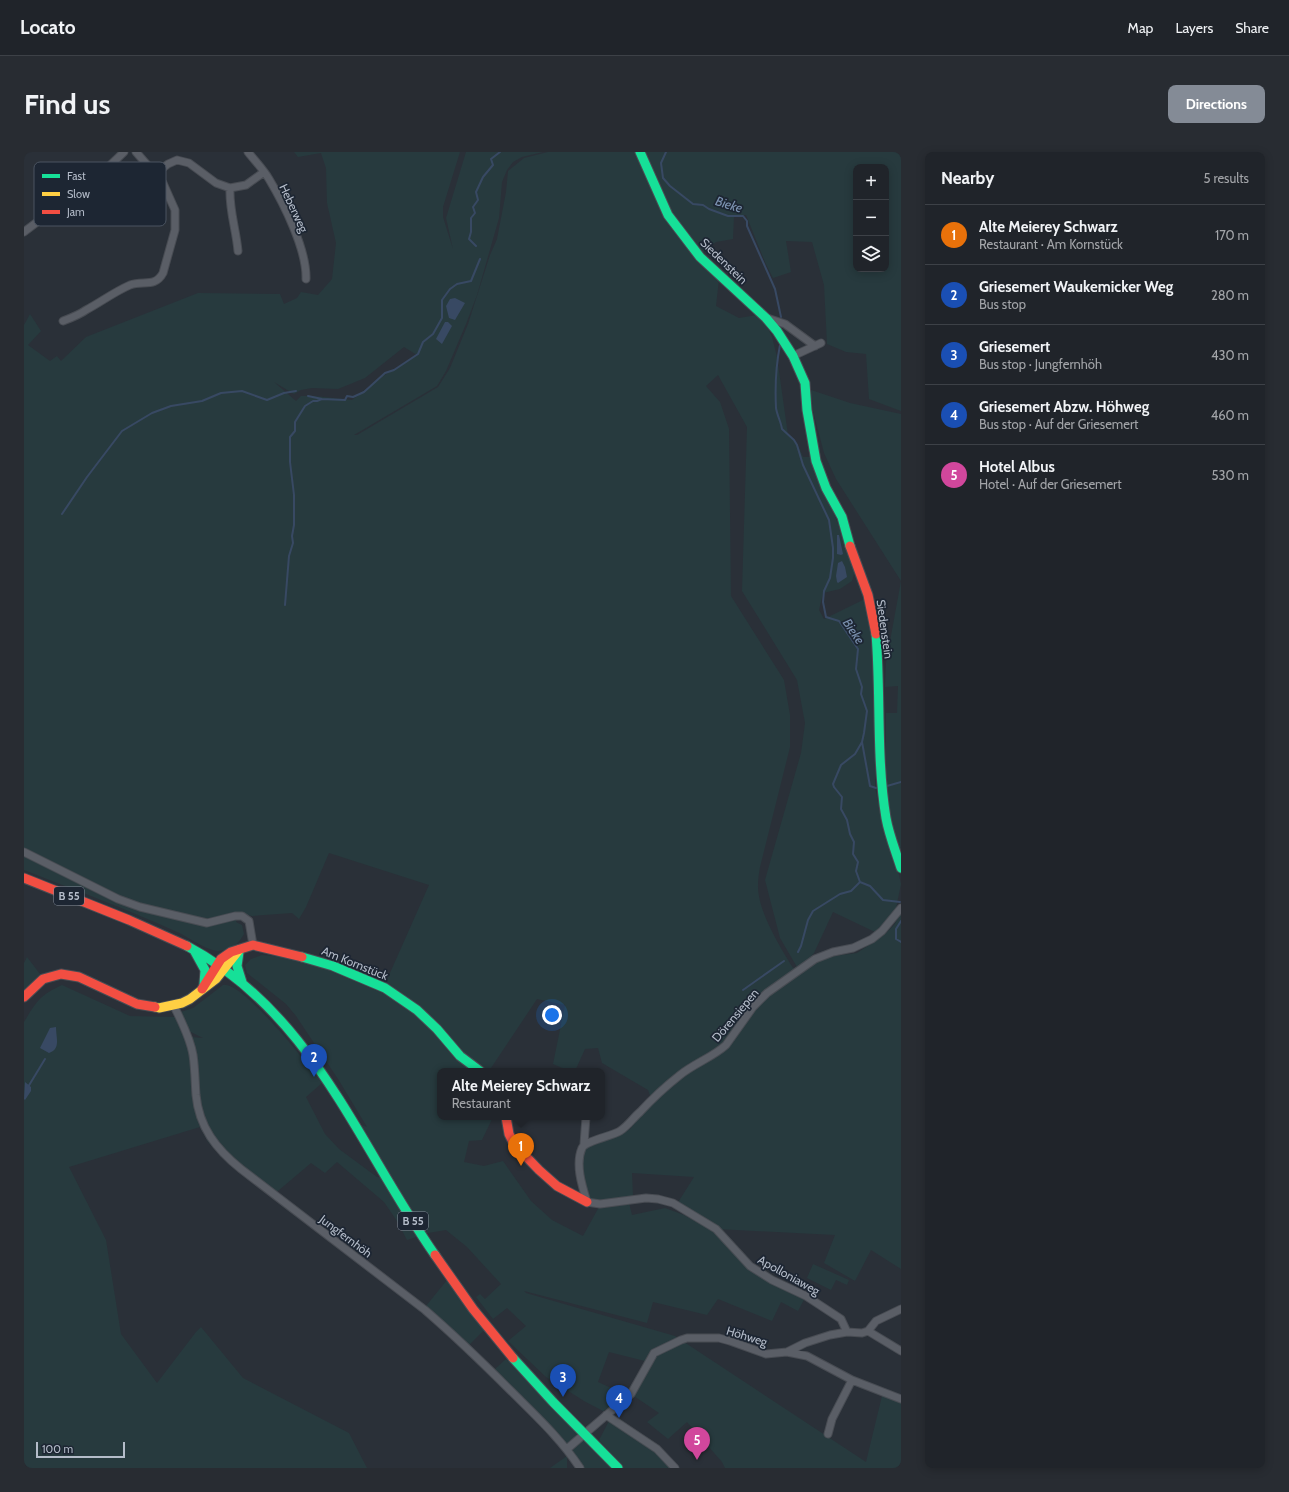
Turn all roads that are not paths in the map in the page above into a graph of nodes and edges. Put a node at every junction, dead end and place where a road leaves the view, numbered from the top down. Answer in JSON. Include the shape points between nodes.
{"nodes":[{"id":1,"x":124,"y":152,"type":"edge"},
{"id":2,"x":136,"y":152,"type":"edge"},
{"id":3,"x":248,"y":152,"type":"edge"},
{"id":4,"x":640,"y":152,"type":"edge"},
{"id":5,"x":114,"y":162,"type":"edge"},
{"id":6,"x":145,"y":162,"type":"edge"},
{"id":7,"x":166,"y":166,"type":"edge"},
{"id":8,"x":264,"y":172,"type":"junction"},
{"id":9,"x":230,"y":188,"type":"junction"},
{"id":10,"x":166,"y":190,"type":"edge"},
{"id":11,"x":34,"y":225,"type":"edge"},
{"id":12,"x":24,"y":232,"type":"edge"},
{"id":13,"x":238,"y":251,"type":"dead end"},
{"id":14,"x":306,"y":279,"type":"dead end"},
{"id":15,"x":766,"y":318,"type":"junction"},
{"id":16,"x":63,"y":321,"type":"dead end"},
{"id":17,"x":793,"y":356,"type":"junction"},
{"id":18,"x":24,"y":852,"type":"edge"},
{"id":19,"x":901,"y":868,"type":"edge"},
{"id":20,"x":24,"y":878,"type":"edge"},
{"id":21,"x":901,"y":908,"type":"edge"},
{"id":22,"x":253,"y":945,"type":"junction"},
{"id":23,"x":194,"y":950,"type":"junction"},
{"id":24,"x":239,"y":950,"type":"junction"},
{"id":25,"x":221,"y":966,"type":"junction"},
{"id":26,"x":242,"y":982,"type":"junction"},
{"id":27,"x":202,"y":989,"type":"junction"},
{"id":28,"x":24,"y":996,"type":"edge"},
{"id":29,"x":174,"y":1006,"type":"junction"},
{"id":30,"x":476,"y":1068,"type":"edge"},
{"id":31,"x":506,"y":1120,"type":"edge"},
{"id":32,"x":586,"y":1120,"type":"edge"},
{"id":33,"x":584,"y":1144,"type":"junction"},
{"id":34,"x":587,"y":1202,"type":"junction"},
{"id":35,"x":901,"y":1309,"type":"edge"},
{"id":36,"x":868,"y":1331,"type":"junction"},
{"id":37,"x":847,"y":1332,"type":"junction"},
{"id":38,"x":901,"y":1351,"type":"edge"},
{"id":39,"x":788,"y":1352,"type":"junction"},
{"id":40,"x":852,"y":1380,"type":"junction"},
{"id":41,"x":901,"y":1399,"type":"edge"},
{"id":42,"x":606,"y":1415,"type":"junction"},
{"id":43,"x":584,"y":1434,"type":"junction"},
{"id":44,"x":828,"y":1434,"type":"dead end"},
{"id":45,"x":567,"y":1449,"type":"junction"},
{"id":46,"x":580,"y":1468,"type":"edge"},
{"id":47,"x":618,"y":1468,"type":"edge"},
{"id":48,"x":675,"y":1468,"type":"edge"}],
"edges":[{"from":1,"to":5,"type":"street"},
{"from":2,"to":6,"type":"street"},
{"from":3,"to":8,"type":"street","name":"Heberweg"},
{"from":4,"to":15,"type":"street","name":"Siedenstein","via":[[668,215],[700,258]]},
{"from":7,"to":9,"type":"street","via":[[177,160],[190,163],[216,183]]},
{"from":8,"to":9,"type":"street","via":[[246,184]]},
{"from":8,"to":14,"type":"street","name":"Heberweg","via":[[290,222],[303,254]]},
{"from":9,"to":13,"type":"street","via":[[231,216]]},
{"from":10,"to":16,"type":"street","via":[[175,210],[175,230],[164,273],[160,279],[132,284]]},
{"from":11,"to":12,"type":"street"},
{"from":15,"to":17,"type":"street","name":"Siedenstein"},
{"from":15,"to":17,"type":"street","via":[[785,324],[818,344]]},
{"from":17,"to":19,"type":"street","name":"Siedenstein","via":[[805,383],[816,461],[826,488],[842,517],[853,557],[870,601],[878,659],[881,781],[886,820]]},
{"from":18,"to":22,"type":"street","via":[[118,899],[140,907],[207,923],[242,916],[249,921]]},
{"from":20,"to":23,"type":"street","number":"B 55","via":[[114,913]]},
{"from":21,"to":33,"type":"street","name":"Dörensiepen","via":[[872,939],[853,948],[822,956],[767,993],[753,1007],[722,1049],[680,1075],[623,1129]]},
{"from":22,"to":24,"type":"street"},
{"from":22,"to":30,"type":"street","name":"Am Kornstück","via":[[333,966],[386,988],[417,1010],[460,1056]]},
{"from":23,"to":25,"type":"street","number":"B 55"},
{"from":23,"to":27,"type":"street","via":[[205,970],[205,983]]},
{"from":24,"to":25,"type":"street","via":[[227,954]]},
{"from":24,"to":26,"type":"street","via":[[237,966]]},
{"from":25,"to":26,"type":"street","number":"B 55"},
{"from":25,"to":27,"type":"street"},
{"from":26,"to":43,"type":"street","number":"B 55","via":[[288,1028],[320,1068],[422,1236],[474,1310],[540,1388]]},
{"from":27,"to":29,"type":"street"},
{"from":28,"to":29,"type":"street","via":[[42,978],[56,973],[68,973],[139,1006]]},
{"from":29,"to":45,"type":"street","name":"Jungfernhöh","via":[[192,1049],[200,1114],[210,1138],[218,1148],[241,1169],[449,1330]]},
{"from":31,"to":34,"type":"street","via":[[508,1134],[514,1144],[539,1170],[557,1186]]},
{"from":32,"to":33,"type":"street"},
{"from":33,"to":34,"type":"street","via":[[581,1149],[580,1170]]},
{"from":34,"to":37,"type":"street","name":"Apolloniaweg","via":[[600,1204],[646,1198],[673,1203],[716,1229],[750,1266],[806,1296],[841,1319]]},
{"from":35,"to":36,"type":"street","via":[[876,1321]]},
{"from":36,"to":37,"type":"street","name":"Höhweg"},
{"from":36,"to":38,"type":"street"},
{"from":37,"to":39,"type":"street","name":"Höhweg","via":[[811,1341]]},
{"from":39,"to":40,"type":"street","via":[[807,1356]]},
{"from":39,"to":42,"type":"street","name":"Höhweg","via":[[766,1354],[719,1338],[681,1340],[654,1353],[631,1394]]},
{"from":40,"to":41,"type":"street"},
{"from":40,"to":44,"type":"street","via":[[832,1419]]},
{"from":42,"to":43,"type":"street","name":"Höhweg"},
{"from":42,"to":48,"type":"street","via":[[657,1449]]},
{"from":43,"to":45,"type":"street","name":"Höhweg"},
{"from":43,"to":47,"type":"street","number":"B 55"},
{"from":45,"to":46,"type":"street","name":"Jungfernhöh"}]}
